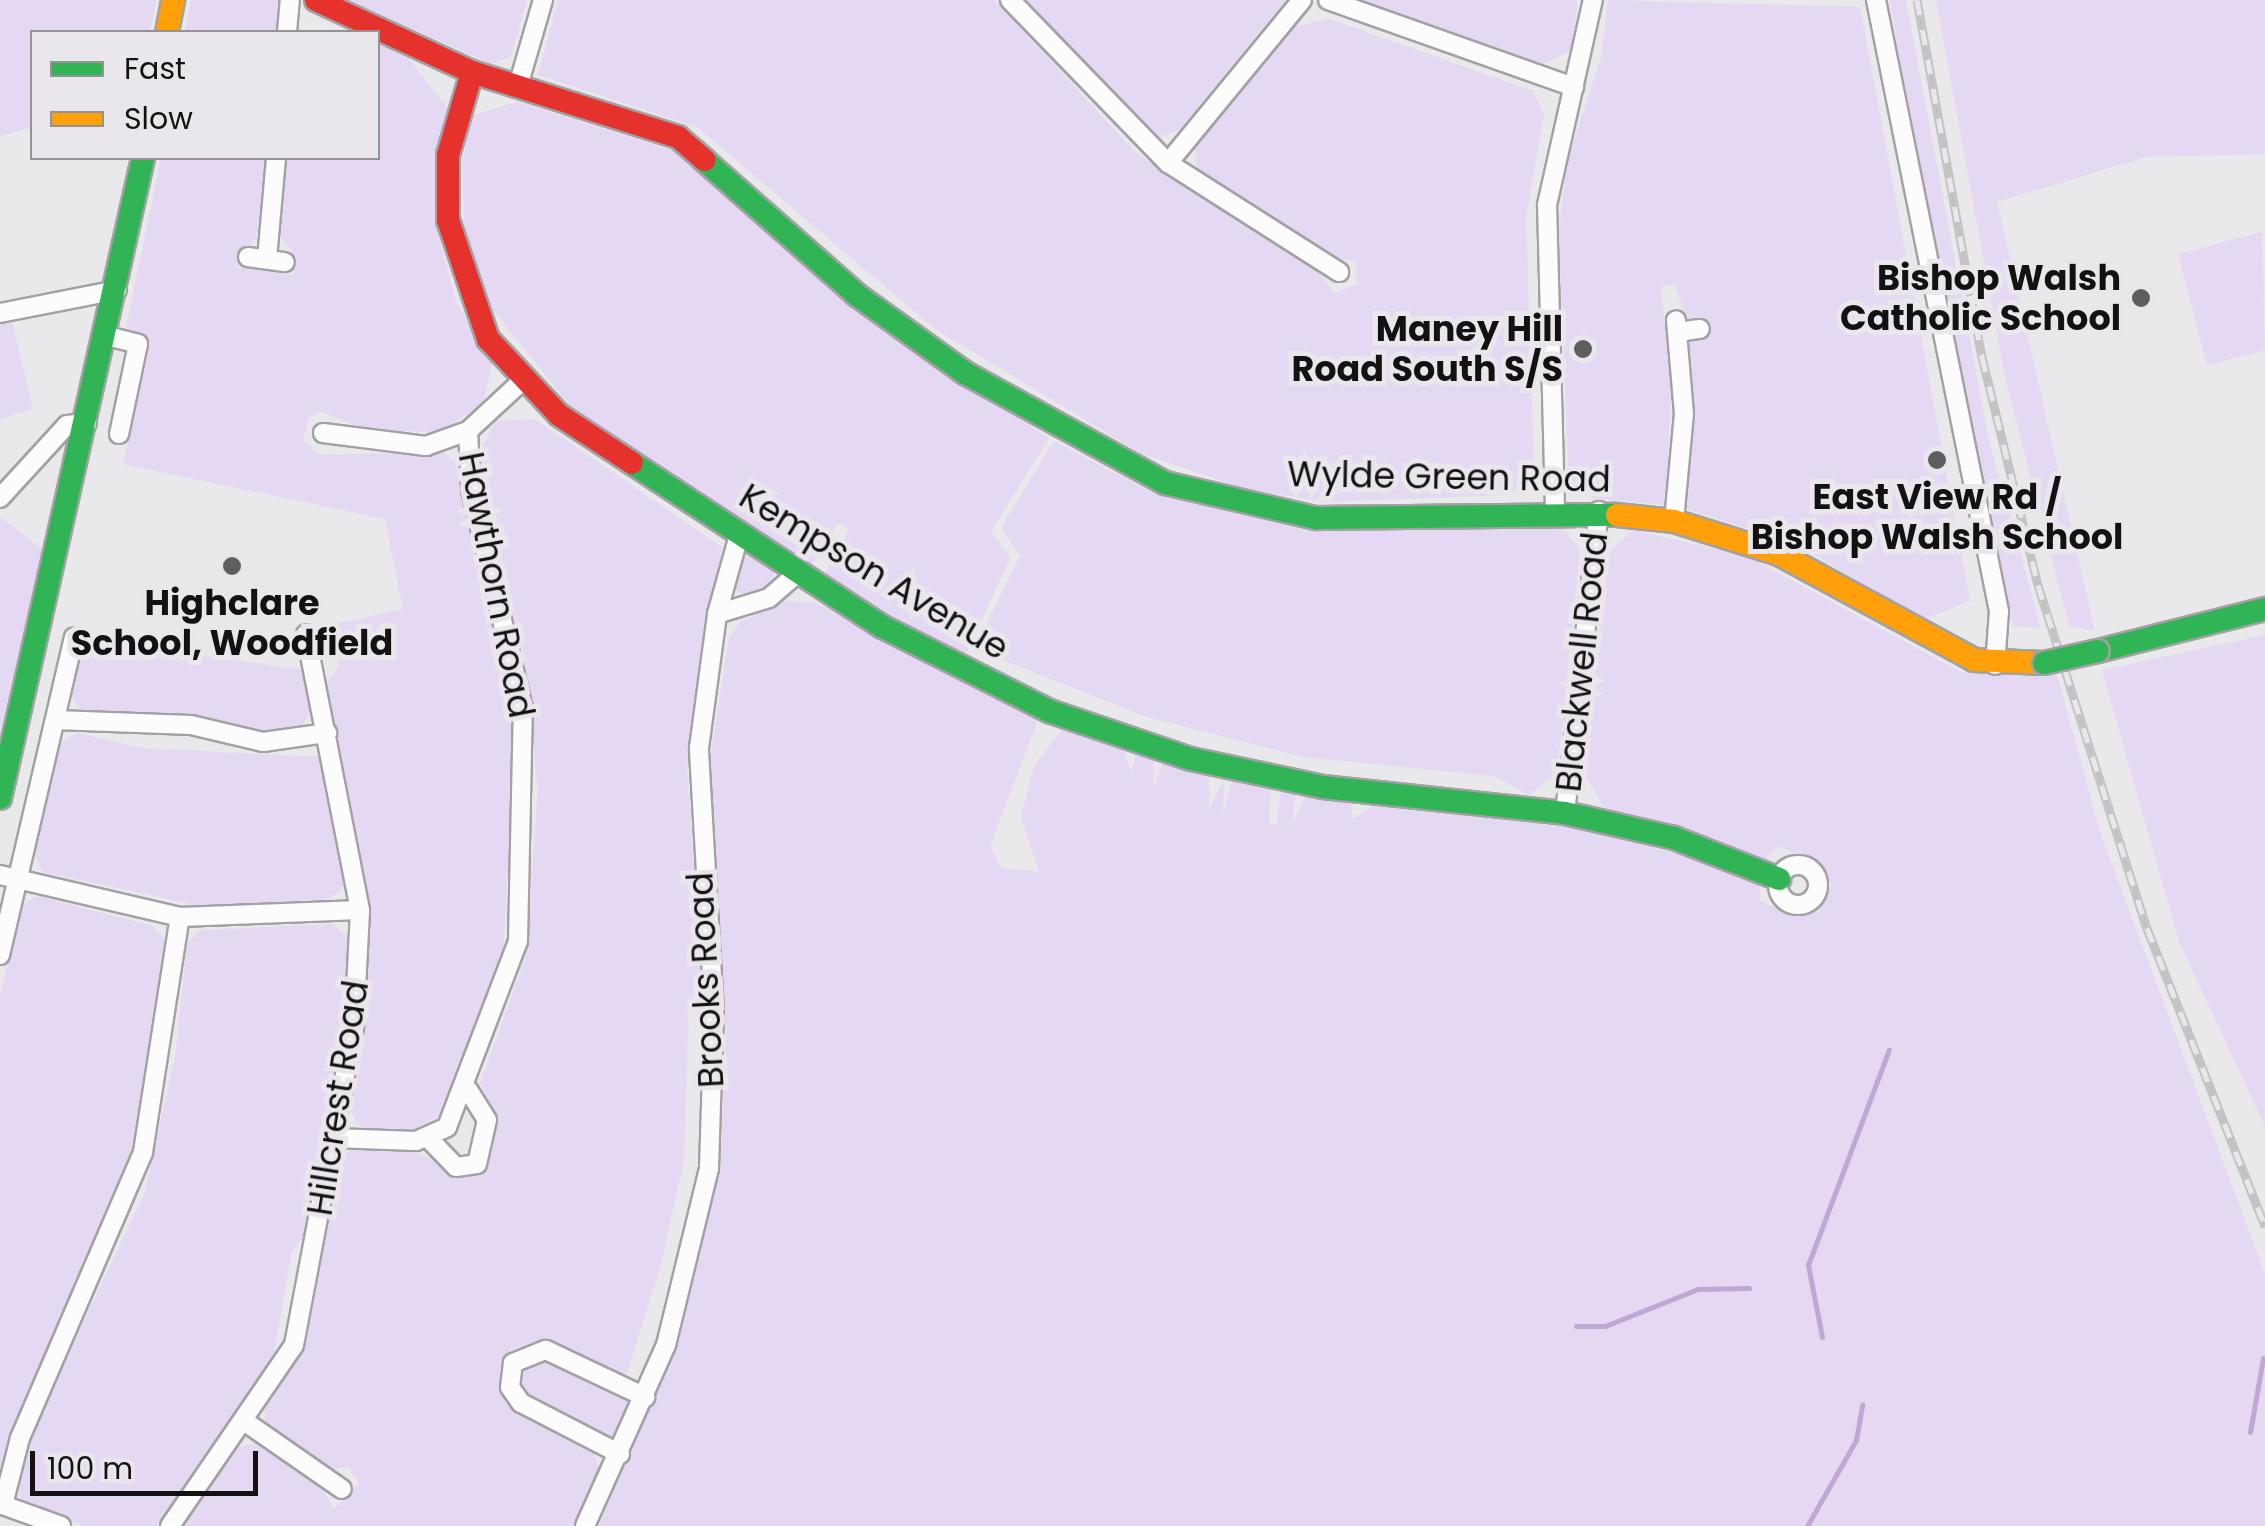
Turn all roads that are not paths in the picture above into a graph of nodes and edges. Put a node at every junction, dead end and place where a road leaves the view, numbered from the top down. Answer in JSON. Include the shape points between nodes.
{"nodes":[{"id":1,"x":173,"y":0,"type":"edge"},
{"id":2,"x":290,"y":0,"type":"edge"},
{"id":3,"x":316,"y":0,"type":"edge"},
{"id":4,"x":542,"y":0,"type":"edge"},
{"id":5,"x":1010,"y":0,"type":"edge"},
{"id":6,"x":1302,"y":0,"type":"edge"},
{"id":7,"x":1328,"y":0,"type":"edge"},
{"id":8,"x":1593,"y":0,"type":"edge"},
{"id":9,"x":1875,"y":0,"type":"edge"},
{"id":10,"x":166,"y":30,"type":"edge"},
{"id":11,"x":287,"y":30,"type":"edge"},
{"id":12,"x":472,"y":72,"type":"junction"},
{"id":13,"x":518,"y":86,"type":"junction"},
{"id":14,"x":1574,"y":88,"type":"junction"},
{"id":15,"x":142,"y":160,"type":"edge"},
{"id":16,"x":276,"y":160,"type":"edge"},
{"id":17,"x":1168,"y":163,"type":"junction"},
{"id":18,"x":266,"y":259,"type":"dead end"},
{"id":19,"x":1340,"y":272,"type":"dead end"},
{"id":20,"x":117,"y":290,"type":"junction"},
{"id":21,"x":0,"y":312,"type":"edge"},
{"id":22,"x":1700,"y":328,"type":"dead end"},
{"id":23,"x":106,"y":336,"type":"junction"},
{"id":24,"x":521,"y":382,"type":"junction"},
{"id":25,"x":87,"y":423,"type":"junction"},
{"id":26,"x":468,"y":431,"type":"junction"},
{"id":27,"x":323,"y":433,"type":"dead end"},
{"id":28,"x":119,"y":434,"type":"dead end"},
{"id":29,"x":0,"y":498,"type":"edge"},
{"id":30,"x":1555,"y":509,"type":"junction"},
{"id":31,"x":1599,"y":511,"type":"junction"},
{"id":32,"x":1674,"y":521,"type":"junction"},
{"id":33,"x":739,"y":535,"type":"junction"},
{"id":34,"x":798,"y":573,"type":"junction"},
{"id":35,"x":2265,"y":609,"type":"edge"},
{"id":36,"x":717,"y":614,"type":"junction"},
{"id":37,"x":306,"y":634,"type":"dead end"},
{"id":38,"x":74,"y":638,"type":"dead end"},
{"id":39,"x":1994,"y":666,"type":"junction"},
{"id":40,"x":56,"y":720,"type":"junction"},
{"id":41,"x":327,"y":732,"type":"junction"},
{"id":42,"x":0,"y":798,"type":"edge"},
{"id":43,"x":1565,"y":812,"type":"junction"},
{"id":44,"x":10,"y":876,"type":"edge"},
{"id":45,"x":1779,"y":878,"type":"dead end"},
{"id":46,"x":360,"y":910,"type":"junction"},
{"id":47,"x":180,"y":918,"type":"junction"},
{"id":48,"x":0,"y":955,"type":"edge"},
{"id":49,"x":468,"y":1090,"type":"junction"},
{"id":50,"x":333,"y":1138,"type":"junction"},
{"id":51,"x":428,"y":1138,"type":"junction"},
{"id":52,"x":644,"y":1398,"type":"junction"},
{"id":53,"x":244,"y":1422,"type":"junction"},
{"id":54,"x":620,"y":1454,"type":"junction"},
{"id":55,"x":342,"y":1489,"type":"dead end"},
{"id":56,"x":2,"y":1504,"type":"edge"},
{"id":57,"x":61,"y":1526,"type":"edge"},
{"id":58,"x":170,"y":1526,"type":"edge"},
{"id":59,"x":585,"y":1526,"type":"edge"}],
"edges":[{"from":1,"to":10,"type":"street"},
{"from":2,"to":11,"type":"street"},
{"from":3,"to":12,"type":"street","name":"Wylde Green Road"},
{"from":4,"to":13,"type":"street"},
{"from":5,"to":17,"type":"street"},
{"from":6,"to":17,"type":"street"},
{"from":7,"to":14,"type":"street"},
{"from":8,"to":14,"type":"street"},
{"from":9,"to":39,"type":"street","via":[[1999,610]]},
{"from":12,"to":13,"type":"street","name":"Wylde Green Road"},
{"from":12,"to":24,"type":"street","name":"Kempson Avenue","via":[[448,155],[448,220],[474,313]]},
{"from":13,"to":30,"type":"street","name":"Wylde Green Road","via":[[678,137],[857,294],[965,373],[1165,483],[1316,518]]},
{"from":14,"to":30,"type":"street","via":[[1546,205]]},
{"from":15,"to":20,"type":"street"},
{"from":16,"to":18,"type":"street"},
{"from":17,"to":19,"type":"street"},
{"from":20,"to":21,"type":"street"},
{"from":20,"to":23,"type":"street"},
{"from":22,"to":32,"type":"street","via":[[1677,326],[1684,414]]},
{"from":23,"to":25,"type":"street"},
{"from":23,"to":28,"type":"street","via":[[138,344]]},
{"from":24,"to":26,"type":"street"},
{"from":24,"to":33,"type":"street","name":"Kempson Avenue"},
{"from":25,"to":29,"type":"street","via":[[67,424]]},
{"from":25,"to":42,"type":"street"},
{"from":26,"to":27,"type":"street","via":[[410,447]]},
{"from":26,"to":49,"type":"street","name":"Hawthorn Road","via":[[470,490],[514,647],[528,767],[518,941]]},
{"from":30,"to":31,"type":"street","name":"Wylde Green Road"},
{"from":31,"to":32,"type":"street","name":"Wylde Green Road"},
{"from":31,"to":43,"type":"street","name":"Blackwell Road"},
{"from":32,"to":39,"type":"street","name":"Wylde Green Road","via":[[1779,554],[1945,648]]},
{"from":33,"to":34,"type":"street","name":"Kempson Avenue"},
{"from":33,"to":36,"type":"street","name":"Brooks Road"},
{"from":34,"to":36,"type":"street","via":[[769,598]]},
{"from":34,"to":43,"type":"street","name":"Kempson Avenue","via":[[960,670],[1126,738],[1323,788]]},
{"from":35,"to":39,"type":"street","name":"Wylde Green Road","bridge":true,"via":[[2044,663]]},
{"from":36,"to":52,"type":"street","name":"Brooks Road","via":[[697,803],[714,1011],[708,1168]]},
{"from":37,"to":41,"type":"street","name":"Hillcrest Road"},
{"from":38,"to":40,"type":"street"},
{"from":40,"to":41,"type":"street","via":[[191,725],[262,742]]},
{"from":40,"to":44,"type":"street"},
{"from":41,"to":46,"type":"street","name":"Hillcrest Road"},
{"from":43,"to":45,"type":"street","name":"Kempson Avenue","via":[[1674,838]]},
{"from":44,"to":47,"type":"street"},
{"from":44,"to":48,"type":"street"},
{"from":46,"to":47,"type":"street"},
{"from":46,"to":50,"type":"street","name":"Hillcrest Road","via":[[354,1026]]},
{"from":47,"to":56,"type":"street","via":[[162,1074],[143,1152],[20,1438]]},
{"from":49,"to":51,"type":"street","name":"Hawthorn Road","via":[[447,1127]]},
{"from":49,"to":51,"type":"street","via":[[487,1120],[477,1164],[456,1167]]},
{"from":50,"to":51,"type":"street"},
{"from":50,"to":53,"type":"street","name":"Hillcrest Road","via":[[301,1323]]},
{"from":52,"to":54,"type":"street","name":"Brooks Road"},
{"from":52,"to":54,"type":"street","via":[[546,1350],[513,1363],[510,1388],[521,1404]]},
{"from":53,"to":55,"type":"street"},
{"from":53,"to":58,"type":"street","name":"Hillcrest Road"},
{"from":54,"to":59,"type":"street","name":"Brooks Road"},
{"from":56,"to":57,"type":"street"}]}
